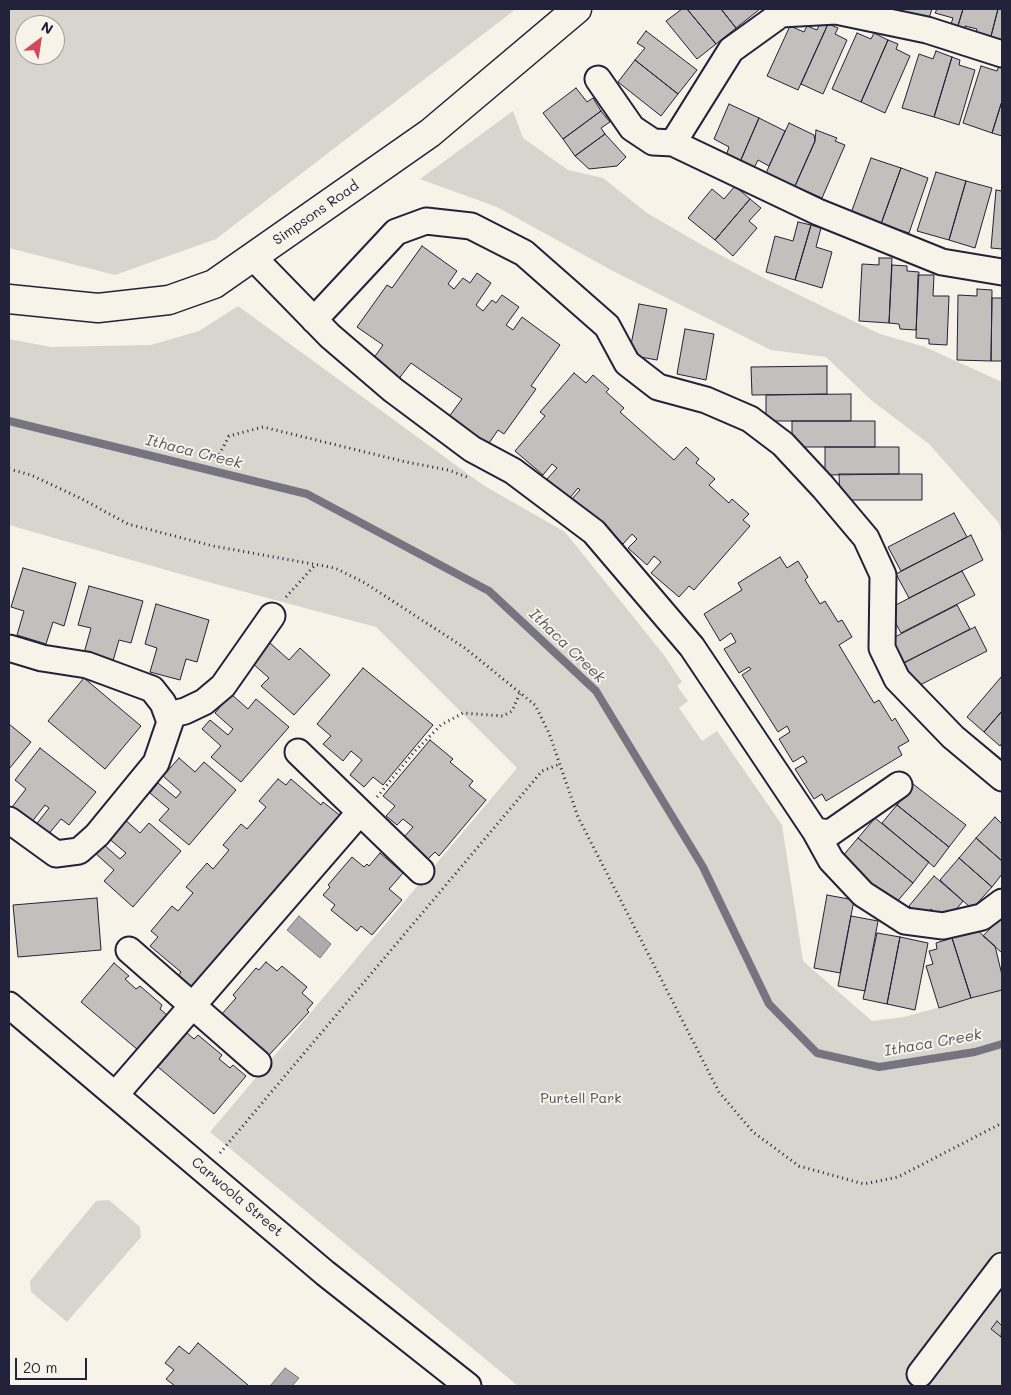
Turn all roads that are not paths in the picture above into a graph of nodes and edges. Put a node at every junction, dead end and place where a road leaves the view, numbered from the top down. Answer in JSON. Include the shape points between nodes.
{"nodes":[{"id":1,"x":577,"y":9,"type":"edge"},
{"id":2,"x":1002,"y":54,"type":"edge"},
{"id":3,"x":598,"y":79,"type":"dead end"},
{"id":4,"x":673,"y":143,"type":"junction"},
{"id":5,"x":253,"y":258,"type":"junction"},
{"id":6,"x":1002,"y":272,"type":"edge"},
{"id":7,"x":9,"y":300,"type":"edge"},
{"id":8,"x":314,"y":320,"type":"junction"},
{"id":9,"x":272,"y":616,"type":"road end"},
{"id":10,"x":9,"y":648,"type":"edge"},
{"id":11,"x":169,"y":715,"type":"junction"},
{"id":12,"x":298,"y":752,"type":"dead end"},
{"id":13,"x":1002,"y":778,"type":"edge"},
{"id":14,"x":899,"y":785,"type":"dead end"},
{"id":15,"x":362,"y":813,"type":"junction"},
{"id":16,"x":9,"y":820,"type":"edge"},
{"id":17,"x":815,"y":831,"type":"junction"},
{"id":18,"x":421,"y":871,"type":"dead end"},
{"id":19,"x":1002,"y":902,"type":"edge"},
{"id":20,"x":129,"y":950,"type":"dead end"},
{"id":21,"x":9,"y":1005,"type":"edge"},
{"id":22,"x":193,"y":1006,"type":"junction"},
{"id":23,"x":258,"y":1062,"type":"dead end"},
{"id":24,"x":116,"y":1094,"type":"junction"},
{"id":25,"x":1002,"y":1266,"type":"edge"},
{"id":26,"x":920,"y":1374,"type":"dead end"},
{"id":27,"x":468,"y":1386,"type":"edge"}],
"edges":[{"from":1,"to":5,"type":"main road","name":"Simpsons Road","via":[[430,133]]},
{"from":2,"to":4,"type":"street","via":[[927,30],[836,10],[782,14],[731,50]]},
{"from":3,"to":4,"type":"street","via":[[632,128],[653,142]]},
{"from":4,"to":6,"type":"street","via":[[818,212],[942,262]]},
{"from":5,"to":7,"type":"main road","name":"Simpsons Road","via":[[214,284],[170,300],[98,308]]},
{"from":5,"to":8,"type":"street"},
{"from":8,"to":13,"type":"street","via":[[396,232],[426,220],[471,226],[524,253],[607,326],[627,363],[658,387],[706,400],[750,419],[783,444],[823,487],[866,538],[883,575],[882,648],[897,679],[953,737]]},
{"from":8,"to":17,"type":"street","via":[[393,390],[472,449],[513,472],[594,532],[692,647]]},
{"from":9,"to":11,"type":"street","via":[[223,686],[204,702]]},
{"from":10,"to":11,"type":"street","via":[[129,679],[152,689]]},
{"from":11,"to":16,"type":"street","via":[[170,722],[156,763],[97,835],[79,851],[56,854]]},
{"from":12,"to":15,"type":"street"},
{"from":14,"to":17,"type":"street","via":[[830,833]]},
{"from":15,"to":18,"type":"street"},
{"from":15,"to":22,"type":"street"},
{"from":17,"to":19,"type":"street","via":[[831,860],[863,894],[905,921],[943,926],[982,917]]},
{"from":20,"to":22,"type":"street"},
{"from":21,"to":24,"type":"street","name":"Carwoola Street"},
{"from":22,"to":23,"type":"street"},
{"from":22,"to":24,"type":"street"},
{"from":24,"to":27,"type":"street","name":"Carwoola Street","via":[[325,1273]]},
{"from":25,"to":26,"type":"street"}]}
